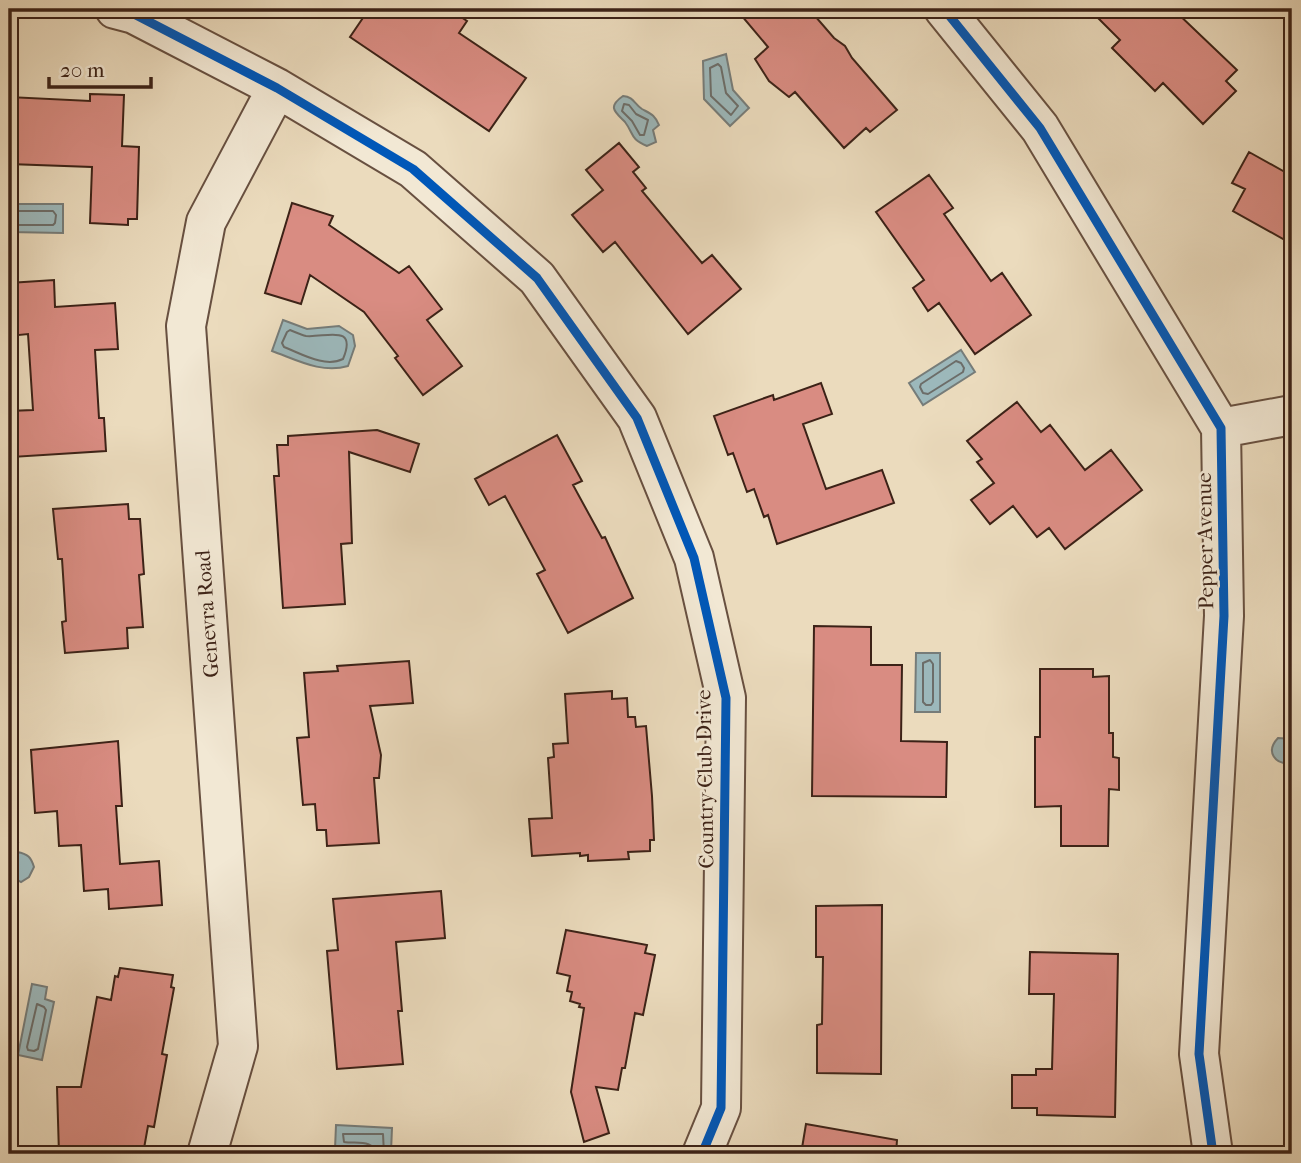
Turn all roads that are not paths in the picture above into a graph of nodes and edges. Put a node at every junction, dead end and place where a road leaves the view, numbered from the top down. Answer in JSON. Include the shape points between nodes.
{"nodes":[{"id":1,"x":116,"y":9,"type":"edge"},
{"id":2,"x":944,"y":9,"type":"edge"},
{"id":3,"x":277,"y":88,"type":"junction"},
{"id":4,"x":1292,"y":415,"type":"edge"},
{"id":5,"x":1221,"y":428,"type":"junction"},
{"id":6,"x":207,"y":1154,"type":"edge"},
{"id":7,"x":702,"y":1154,"type":"edge"},
{"id":8,"x":1213,"y":1154,"type":"edge"}],
"edges":[{"from":1,"to":3,"type":"street","name":"Country Club Drive"},
{"from":2,"to":5,"type":"street","via":[[1040,128]]},
{"from":3,"to":6,"type":"street","name":"Genevra Road","via":[[206,222],[186,326],[239,1046]]},
{"from":3,"to":7,"type":"street","name":"Country Club Drive","via":[[413,169],[537,278],[637,418],[694,558],[726,698],[721,1108]]},
{"from":4,"to":5,"type":"street"},
{"from":5,"to":8,"type":"street","name":"Pepper Avenue","via":[[1224,616],[1199,1054]]}]}
